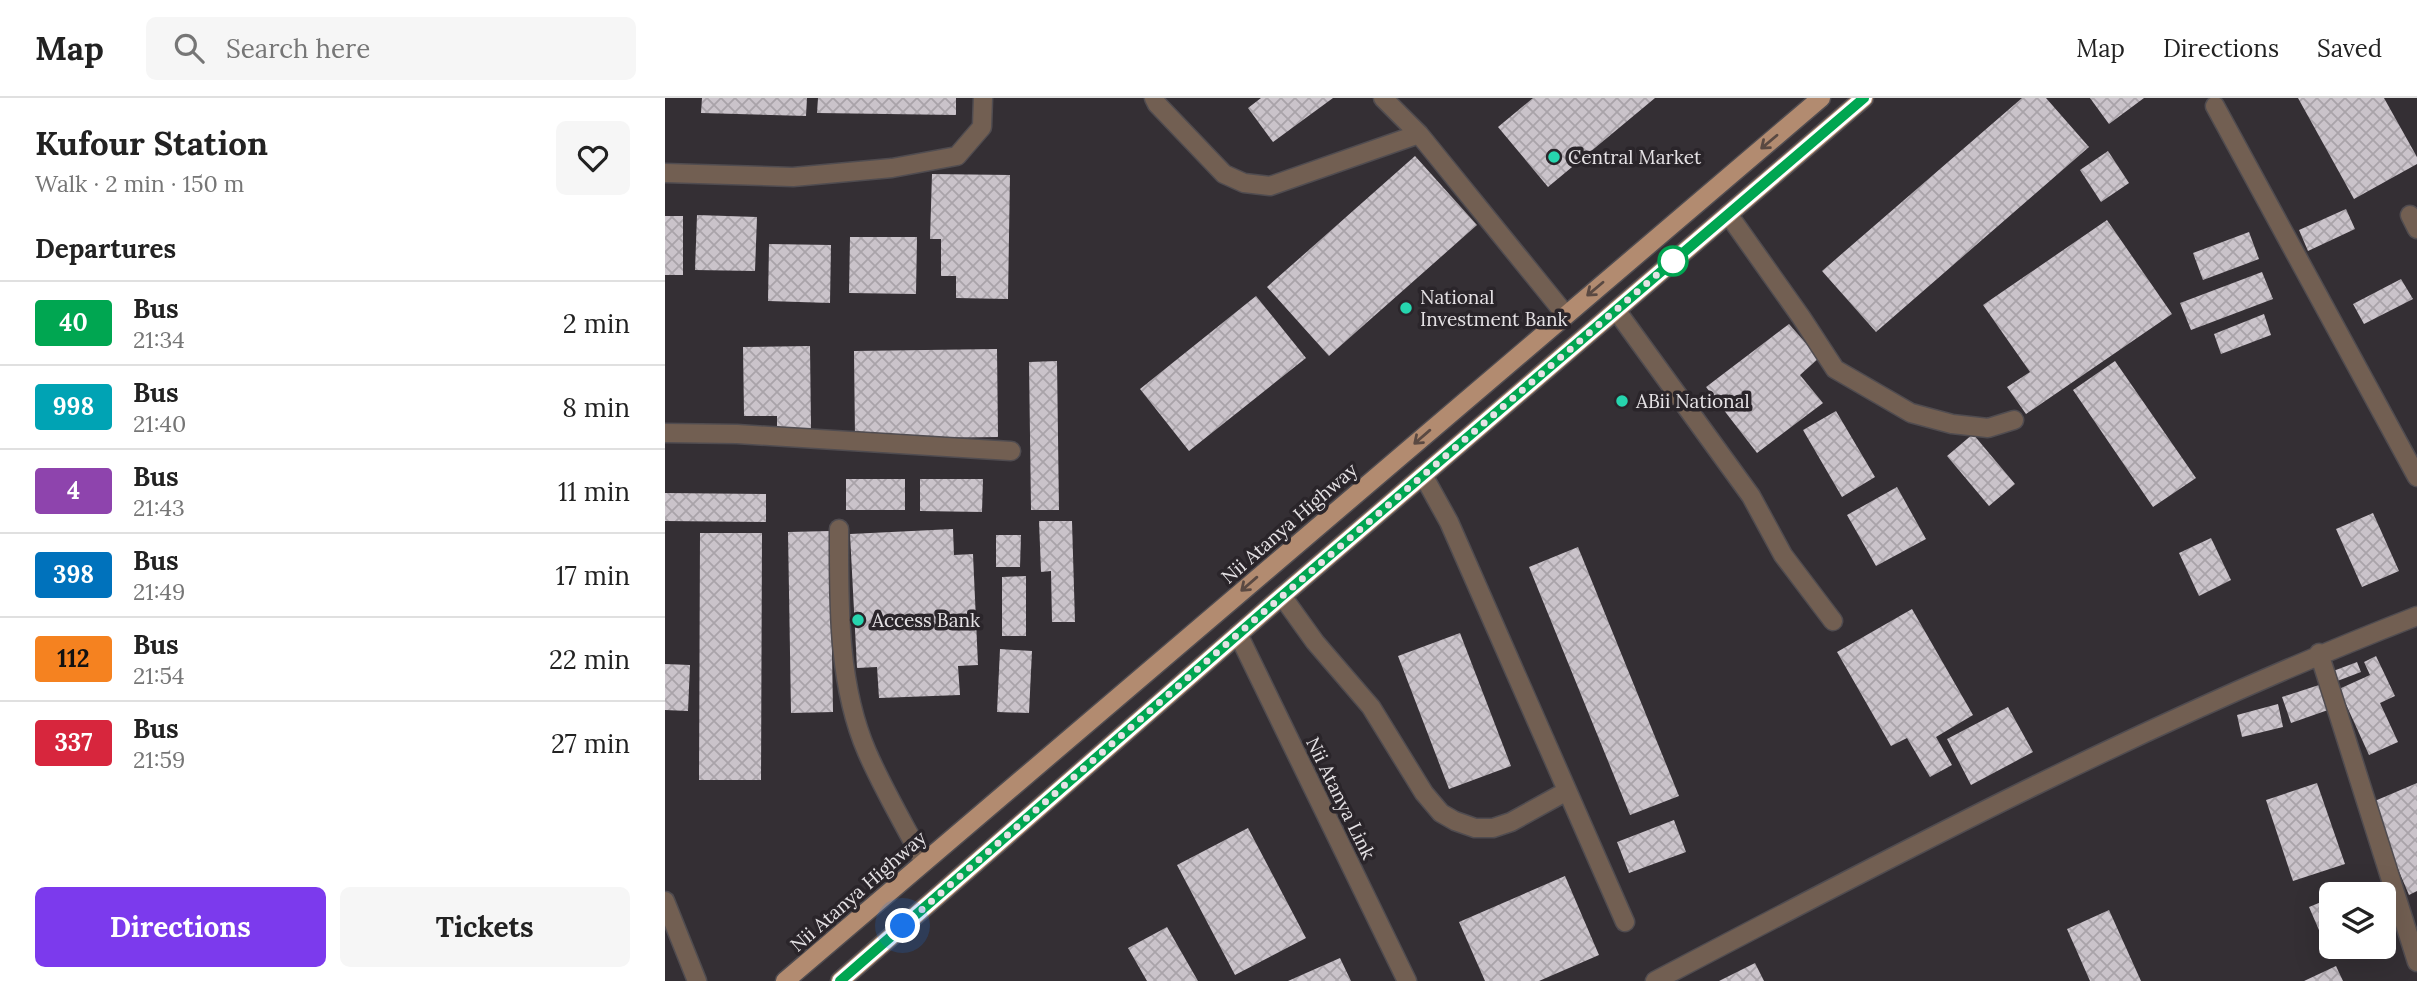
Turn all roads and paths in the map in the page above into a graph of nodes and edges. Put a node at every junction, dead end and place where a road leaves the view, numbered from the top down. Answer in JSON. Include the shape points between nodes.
{"nodes":[{"id":1,"x":983,"y":98,"type":"edge"},
{"id":2,"x":1154,"y":98,"type":"edge"},
{"id":3,"x":1383,"y":98,"type":"edge"},
{"id":4,"x":1821,"y":98,"type":"edge"},
{"id":5,"x":1864,"y":98,"type":"edge"},
{"id":6,"x":2215,"y":106,"type":"dead end"},
{"id":7,"x":1419,"y":134,"type":"junction"},
{"id":8,"x":665,"y":173,"type":"edge"},
{"id":9,"x":1728,"y":214,"type":"junction"},
{"id":10,"x":1616,"y":310,"type":"junction"},
{"id":11,"x":1565,"y":314,"type":"junction"},
{"id":12,"x":2014,"y":420,"type":"dead end"},
{"id":13,"x":665,"y":433,"type":"edge"},
{"id":14,"x":1011,"y":450,"type":"dead end"},
{"id":15,"x":1423,"y":475,"type":"junction"},
{"id":16,"x":2417,"y":477,"type":"edge"},
{"id":17,"x":839,"y":529,"type":"dead end"},
{"id":18,"x":1282,"y":596,"type":"junction"},
{"id":19,"x":2417,"y":616,"type":"edge"},
{"id":20,"x":1833,"y":621,"type":"dead end"},
{"id":21,"x":1238,"y":634,"type":"junction"},
{"id":22,"x":2319,"y":653,"type":"junction"},
{"id":23,"x":1567,"y":791,"type":"junction"},
{"id":24,"x":925,"y":862,"type":"junction"},
{"id":25,"x":665,"y":901,"type":"edge"},
{"id":26,"x":1625,"y":922,"type":"dead end"},
{"id":27,"x":2417,"y":962,"type":"edge"},
{"id":28,"x":697,"y":981,"type":"edge"},
{"id":29,"x":785,"y":981,"type":"edge"},
{"id":30,"x":840,"y":981,"type":"edge"},
{"id":31,"x":1407,"y":981,"type":"edge"},
{"id":32,"x":1654,"y":981,"type":"edge"}],
"edges":[{"from":1,"to":8,"type":"street","via":[[982,127],[957,156],[892,168],[793,177]]},
{"from":2,"to":7,"type":"street","via":[[1224,174],[1244,183],[1271,186]]},
{"from":3,"to":7,"type":"street"},
{"from":4,"to":11,"type":"main road","name":"Nii Atanya Highway","one_way":true},
{"from":5,"to":9,"type":"main road"},
{"from":6,"to":16,"type":"street"},
{"from":7,"to":11,"type":"street"},
{"from":9,"to":10,"type":"main road"},
{"from":9,"to":12,"type":"street","via":[[1835,369],[1911,413],[1988,428]]},
{"from":10,"to":15,"type":"main road"},
{"from":10,"to":20,"type":"street","via":[[1751,496],[1783,555]]},
{"from":11,"to":24,"type":"main road","name":"Nii Atanya Highway","one_way":true},
{"from":13,"to":14,"type":"street","via":[[737,433]]},
{"from":15,"to":18,"type":"main road"},
{"from":15,"to":23,"type":"street","via":[[1449,522]]},
{"from":17,"to":24,"type":"street","via":[[839,610],[846,681],[866,751]]},
{"from":18,"to":21,"type":"main road"},
{"from":18,"to":23,"type":"street","via":[[1371,707],[1441,813],[1475,828],[1493,828]]},
{"from":19,"to":22,"type":"street"},
{"from":21,"to":30,"type":"main road"},
{"from":21,"to":31,"type":"street","name":"Nii Atanya Link"},
{"from":22,"to":27,"type":"street"},
{"from":22,"to":32,"type":"street","via":[[2064,772]]},
{"from":23,"to":26,"type":"street"},
{"from":24,"to":29,"type":"main road","name":"Nii Atanya Highway"},
{"from":25,"to":28,"type":"street"}]}
